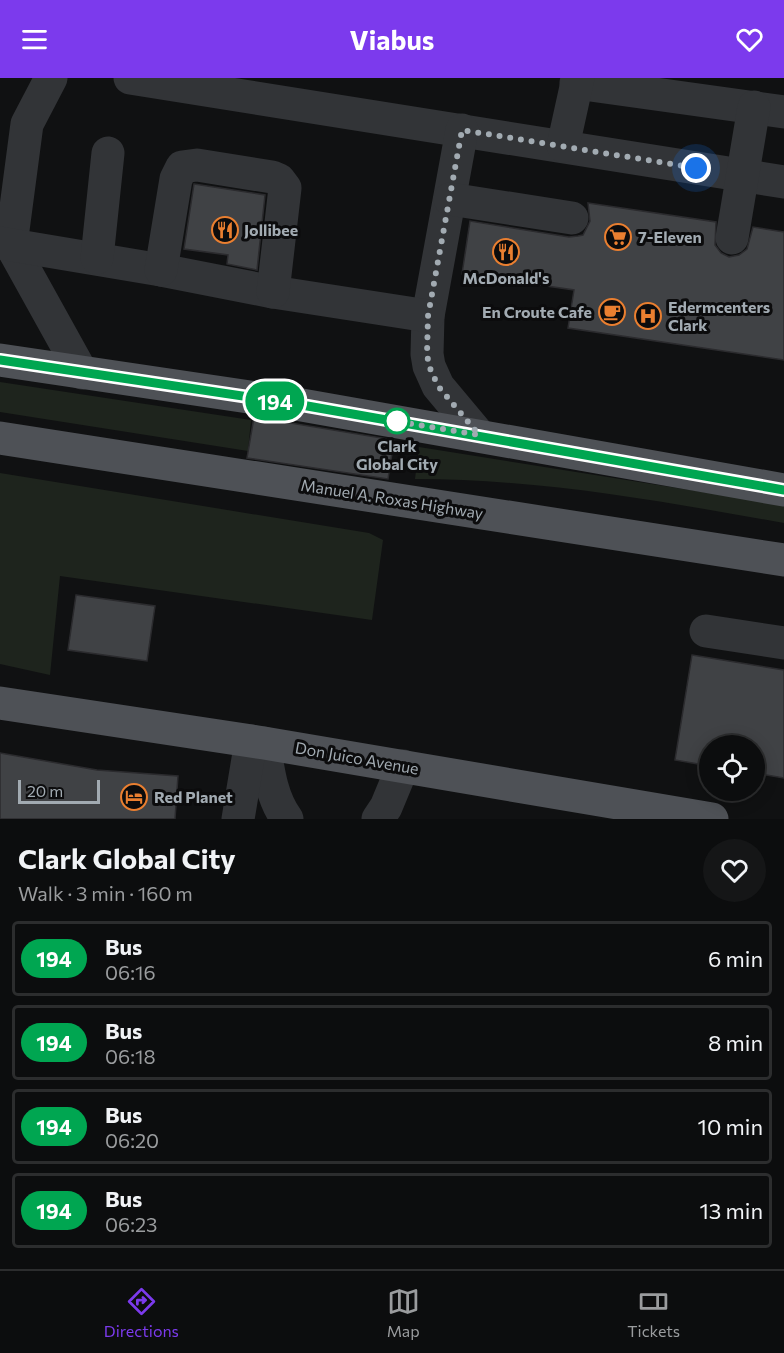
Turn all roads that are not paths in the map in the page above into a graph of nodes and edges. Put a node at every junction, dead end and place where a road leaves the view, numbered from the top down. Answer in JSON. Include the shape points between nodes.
{"nodes":[{"id":1,"x":51,"y":78,"type":"edge"},
{"id":2,"x":129,"y":78,"type":"edge"},
{"id":3,"x":577,"y":80,"type":"edge"},
{"id":4,"x":237,"y":86,"type":"edge"},
{"id":5,"x":769,"y":109,"type":"edge"},
{"id":6,"x":462,"y":130,"type":"junction"},
{"id":7,"x":12,"y":138,"type":"edge"},
{"id":8,"x":563,"y":146,"type":"junction"},
{"id":9,"x":108,"y":153,"type":"dead end"},
{"id":10,"x":742,"y":175,"type":"junction"},
{"id":11,"x":784,"y":182,"type":"edge"},
{"id":12,"x":450,"y":199,"type":"junction"},
{"id":13,"x":572,"y":218,"type":"dead end"},
{"id":14,"x":732,"y":238,"type":"dead end"},
{"id":15,"x":6,"y":244,"type":"edge"},
{"id":16,"x":97,"y":258,"type":"junction"},
{"id":17,"x":161,"y":270,"type":"junction"},
{"id":18,"x":273,"y":292,"type":"junction"},
{"id":19,"x":428,"y":316,"type":"junction"},
{"id":20,"x":0,"y":360,"type":"edge"},
{"id":21,"x":82,"y":373,"type":"junction"},
{"id":22,"x":479,"y":435,"type":"junction"},
{"id":23,"x":0,"y":438,"type":"edge"},
{"id":24,"x":784,"y":490,"type":"edge"},
{"id":25,"x":784,"y":560,"type":"edge"},
{"id":26,"x":706,"y":631,"type":"dead end"},
{"id":27,"x":784,"y":643,"type":"edge"},
{"id":28,"x":0,"y":704,"type":"edge"},
{"id":29,"x":258,"y":742,"type":"junction"},
{"id":30,"x":403,"y":766,"type":"junction"},
{"id":31,"x":238,"y":819,"type":"edge"},
{"id":32,"x":287,"y":819,"type":"edge"},
{"id":33,"x":378,"y":819,"type":"edge"},
{"id":34,"x":712,"y":819,"type":"edge"}],
"edges":[{"from":1,"to":7,"type":"street","via":[[27,124]]},
{"from":2,"to":4,"type":"street"},
{"from":3,"to":5,"type":"street"},
{"from":3,"to":8,"type":"street"},
{"from":4,"to":6,"type":"street"},
{"from":5,"to":10,"type":"street"},
{"from":6,"to":8,"type":"street"},
{"from":6,"to":12,"type":"street"},
{"from":7,"to":15,"type":"street"},
{"from":8,"to":10,"type":"street"},
{"from":9,"to":16,"type":"street"},
{"from":10,"to":11,"type":"street"},
{"from":10,"to":14,"type":"street"},
{"from":12,"to":13,"type":"street"},
{"from":12,"to":19,"type":"street"},
{"from":15,"to":16,"type":"street"},
{"from":15,"to":21,"type":"street"},
{"from":16,"to":17,"type":"street"},
{"from":17,"to":18,"type":"street"},
{"from":17,"to":18,"type":"street","via":[[176,179],[182,167],[197,165],[272,177],[285,188]]},
{"from":18,"to":19,"type":"street"},
{"from":19,"to":22,"type":"street","via":[[427,354],[432,375]]},
{"from":20,"to":21,"type":"main road"},
{"from":21,"to":22,"type":"main road"},
{"from":22,"to":24,"type":"main road"},
{"from":23,"to":25,"type":"main road","name":"Manuel A. Roxas Highway"},
{"from":26,"to":27,"type":"street"},
{"from":28,"to":29,"type":"main road","name":"Don Juico Avenue"},
{"from":29,"to":30,"type":"main road","name":"Don Juico Avenue"},
{"from":29,"to":31,"type":"street"},
{"from":29,"to":32,"type":"street","via":[[279,807]]},
{"from":30,"to":33,"type":"street"},
{"from":30,"to":34,"type":"main road","name":"Don Juico Avenue"}]}
